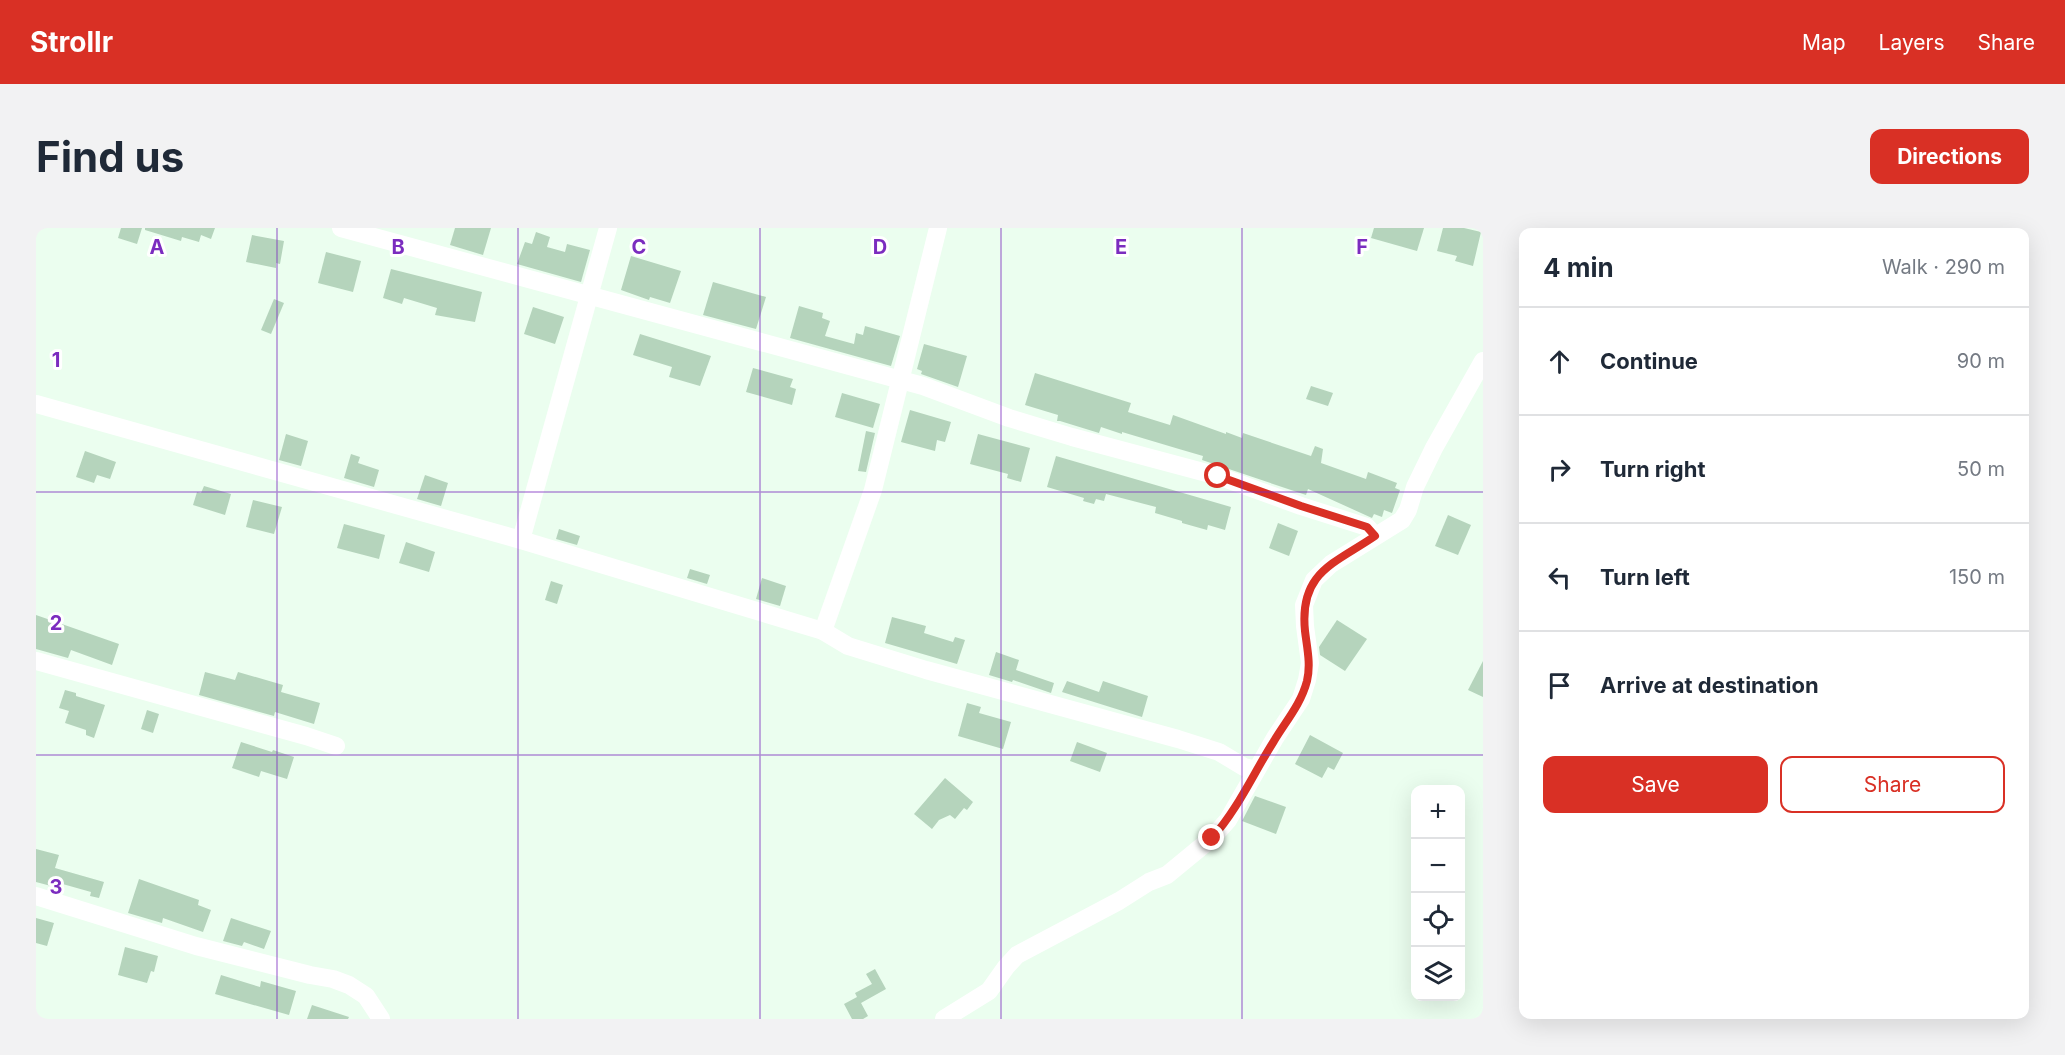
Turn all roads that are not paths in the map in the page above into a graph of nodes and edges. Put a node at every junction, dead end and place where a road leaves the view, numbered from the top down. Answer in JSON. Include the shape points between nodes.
{"nodes":[{"id":1,"x":341,"y":228,"type":"edge"},
{"id":2,"x":608,"y":228,"type":"edge"},
{"id":3,"x":938,"y":228,"type":"edge"},
{"id":4,"x":589,"y":295,"type":"junction"},
{"id":5,"x":1483,"y":361,"type":"edge"},
{"id":6,"x":900,"y":381,"type":"junction"},
{"id":7,"x":36,"y":404,"type":"edge"},
{"id":8,"x":1372,"y":532,"type":"junction"},
{"id":9,"x":521,"y":540,"type":"junction"},
{"id":10,"x":823,"y":630,"type":"junction"},
{"id":11,"x":36,"y":661,"type":"edge"},
{"id":12,"x":336,"y":746,"type":"dead end"},
{"id":13,"x":1256,"y":770,"type":"junction"},
{"id":14,"x":36,"y":896,"type":"edge"},
{"id":15,"x":381,"y":1019,"type":"edge"},
{"id":16,"x":944,"y":1019,"type":"edge"}],
"edges":[{"from":1,"to":4,"type":"street"},
{"from":2,"to":4,"type":"street"},
{"from":3,"to":6,"type":"street"},
{"from":4,"to":6,"type":"street"},
{"from":4,"to":9,"type":"street"},
{"from":5,"to":8,"type":"street","via":[[1422,473],[1402,520]]},
{"from":6,"to":8,"type":"street","via":[[1061,434],[1218,476]]},
{"from":6,"to":10,"type":"street","via":[[873,490]]},
{"from":7,"to":9,"type":"street"},
{"from":8,"to":13,"type":"street","via":[[1322,571],[1309,588],[1304,605],[1310,663],[1307,680],[1301,699]]},
{"from":9,"to":10,"type":"street"},
{"from":10,"to":13,"type":"street","via":[[848,646],[1188,742]]},
{"from":11,"to":12,"type":"street"},
{"from":13,"to":16,"type":"street","via":[[1228,820],[1167,875],[1017,955],[989,991]]},
{"from":14,"to":15,"type":"street","via":[[195,946],[333,979],[366,996]]}]}
